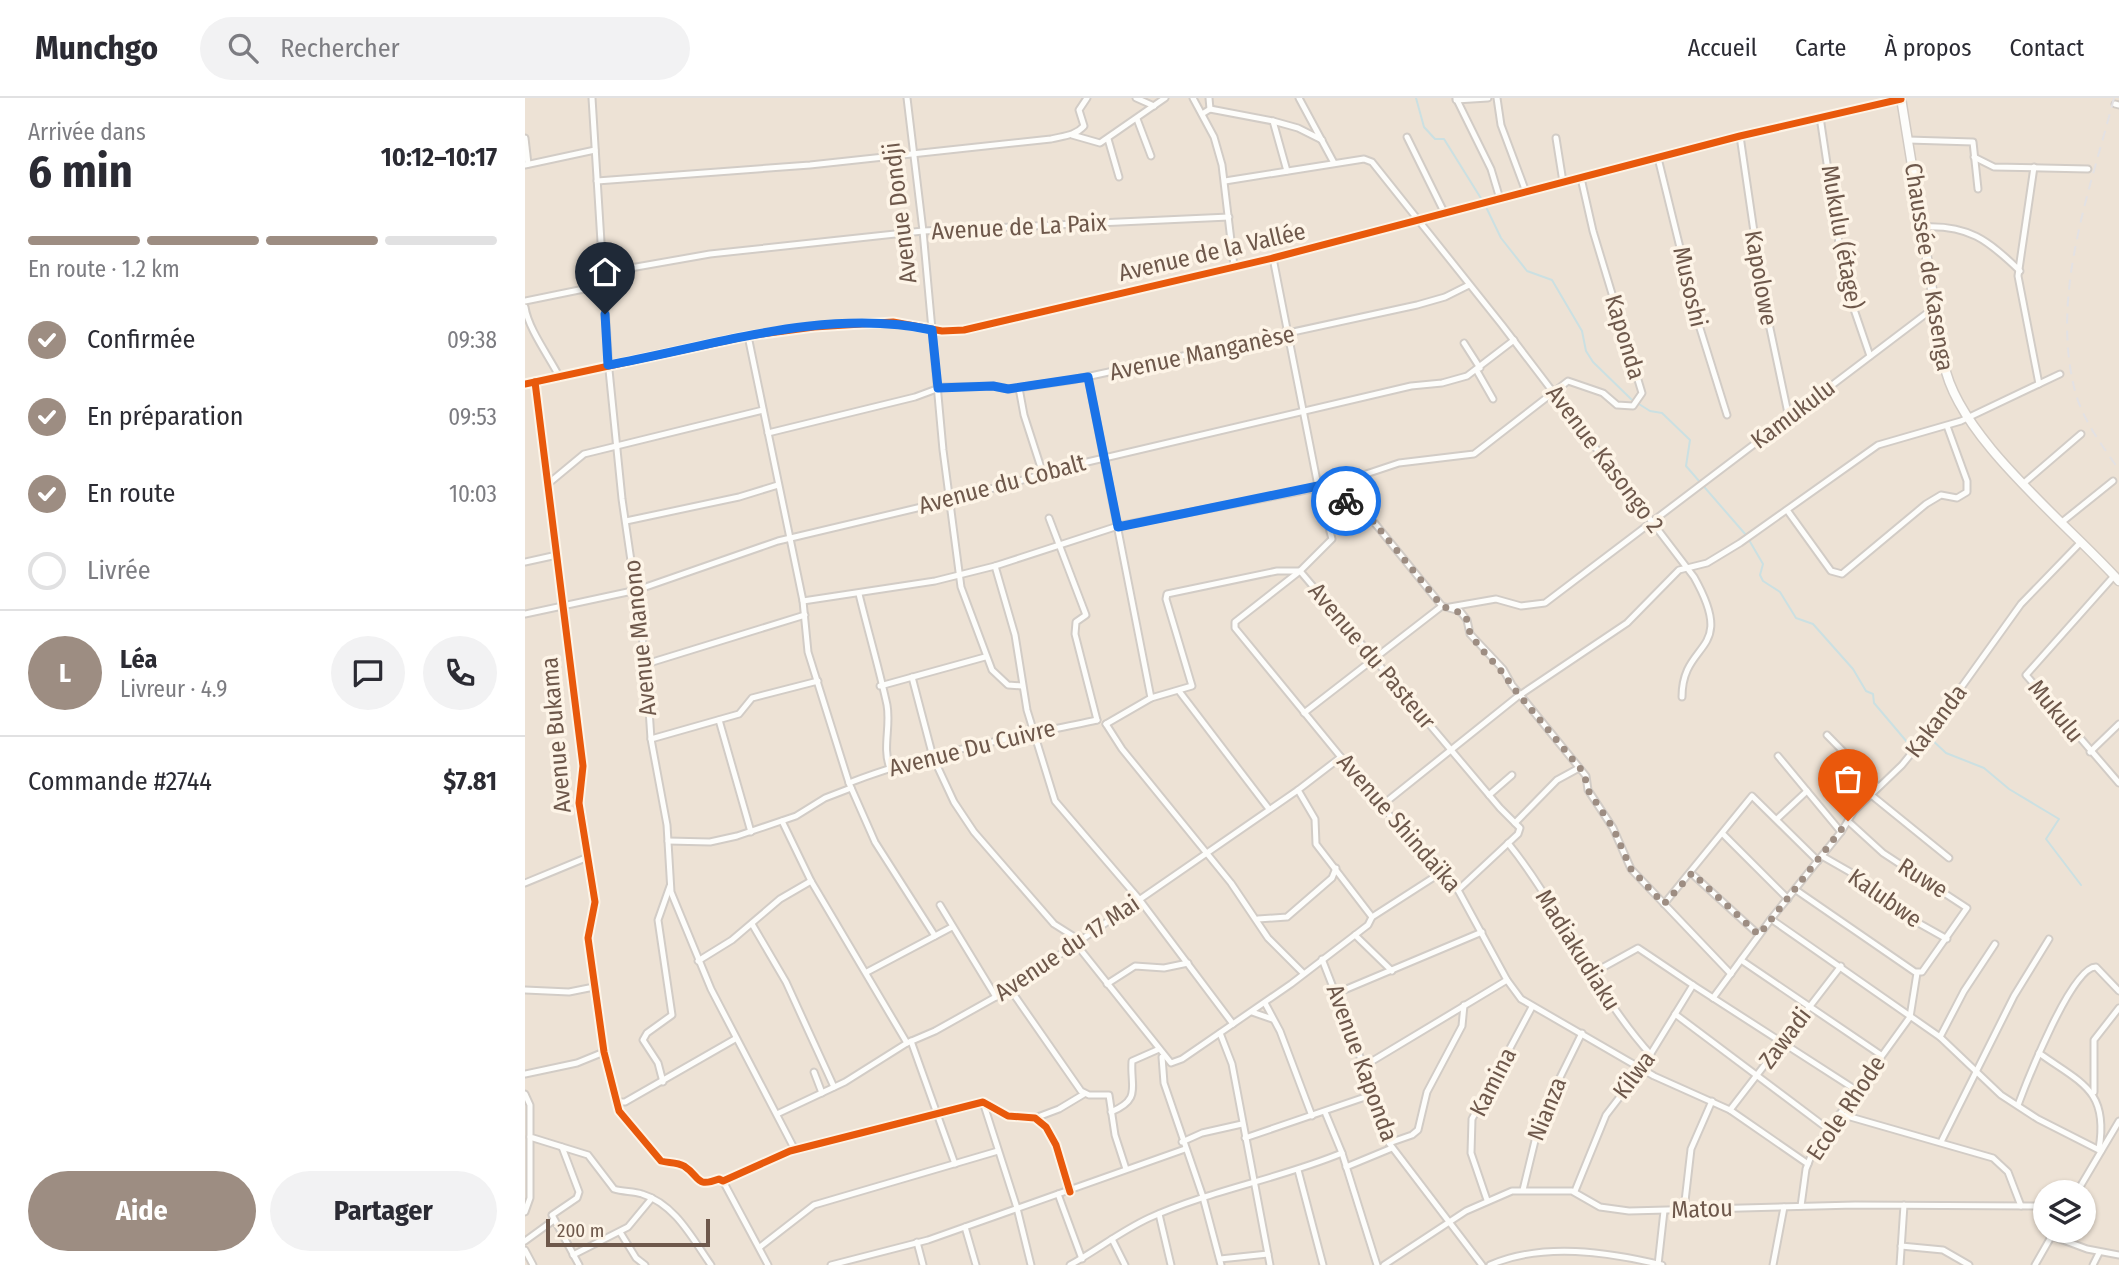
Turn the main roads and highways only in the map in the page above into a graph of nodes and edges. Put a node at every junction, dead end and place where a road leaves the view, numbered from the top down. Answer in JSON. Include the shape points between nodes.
{"nodes":[{"id":1,"x":1901,"y":98,"type":"edge"},
{"id":2,"x":2117,"y":577,"type":"edge"}],
"edges":[{"from":1,"to":2,"type":"main road","name":"Chaussée de Kasenga","via":[[1948,381],[1966,418]]}]}
